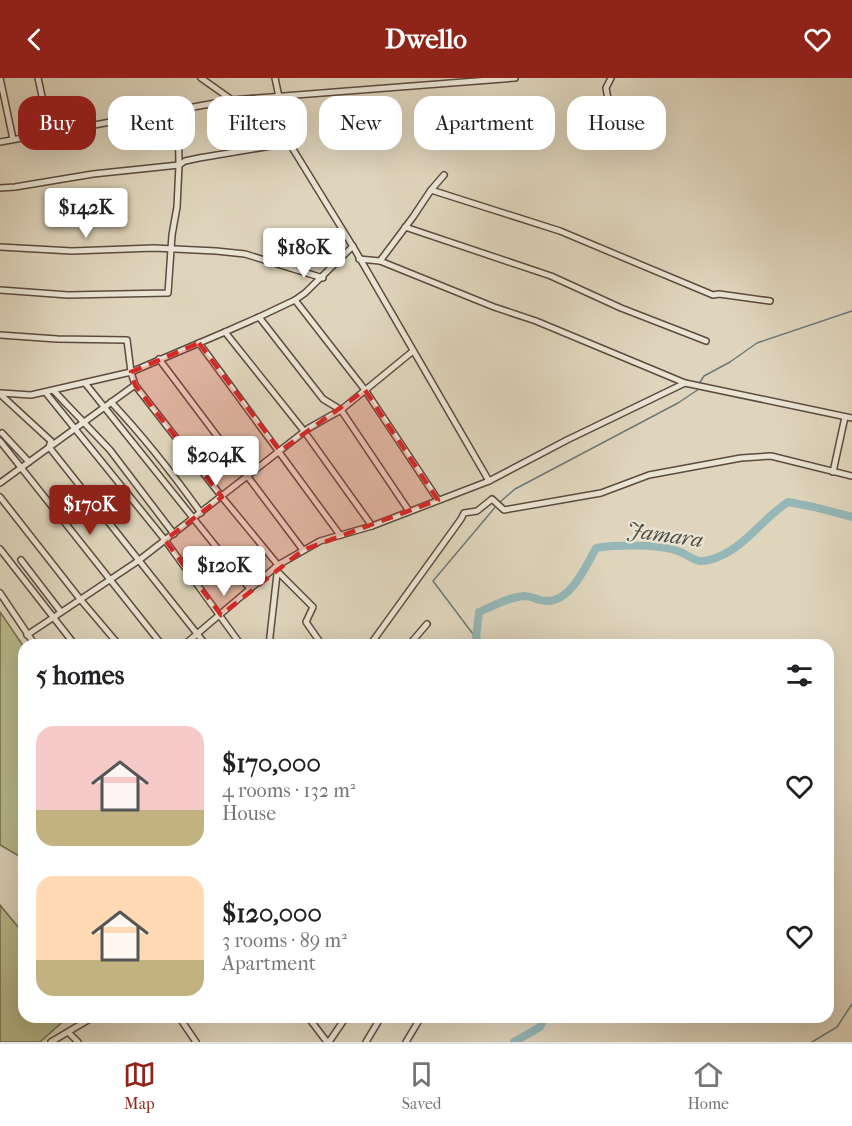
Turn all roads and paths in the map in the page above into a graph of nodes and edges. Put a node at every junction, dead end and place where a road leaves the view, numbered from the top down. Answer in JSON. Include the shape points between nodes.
{"nodes":[{"id":1,"x":0,"y":78,"type":"edge"},
{"id":2,"x":38,"y":78,"type":"edge"},
{"id":3,"x":201,"y":78,"type":"edge"},
{"id":4,"x":275,"y":78,"type":"edge"},
{"id":5,"x":515,"y":78,"type":"edge"},
{"id":6,"x":610,"y":78,"type":"edge"},
{"id":7,"x":475,"y":80,"type":"edge"},
{"id":8,"x":42,"y":96,"type":"edge"},
{"id":9,"x":228,"y":96,"type":"edge"},
{"id":10,"x":279,"y":96,"type":"edge"},
{"id":11,"x":291,"y":96,"type":"edge"},
{"id":12,"x":607,"y":96,"type":"edge"},
{"id":13,"x":18,"y":139,"type":"edge"},
{"id":14,"x":13,"y":140,"type":"junction"},
{"id":15,"x":0,"y":142,"type":"edge"},
{"id":16,"x":179,"y":150,"type":"edge"},
{"id":17,"x":247,"y":150,"type":"edge"},
{"id":18,"x":293,"y":150,"type":"edge"},
{"id":19,"x":179,"y":165,"type":"junction"},
{"id":20,"x":444,"y":175,"type":"dead end"},
{"id":21,"x":0,"y":188,"type":"edge"},
{"id":22,"x":431,"y":189,"type":"junction"},
{"id":23,"x":405,"y":227,"type":"junction"},
{"id":24,"x":353,"y":246,"type":"junction"},
{"id":25,"x":0,"y":247,"type":"edge"},
{"id":26,"x":171,"y":249,"type":"junction"},
{"id":27,"x":359,"y":259,"type":"junction"},
{"id":28,"x":380,"y":261,"type":"junction"},
{"id":29,"x":322,"y":278,"type":"junction"},
{"id":30,"x":0,"y":290,"type":"edge"},
{"id":31,"x":295,"y":300,"type":"junction"},
{"id":32,"x":770,"y":301,"type":"dead end"},
{"id":33,"x":259,"y":317,"type":"junction"},
{"id":34,"x":225,"y":332,"type":"junction"},
{"id":35,"x":0,"y":335,"type":"edge"},
{"id":36,"x":706,"y":341,"type":"dead end"},
{"id":37,"x":199,"y":343,"type":"junction"},
{"id":38,"x":412,"y":351,"type":"junction"},
{"id":39,"x":159,"y":359,"type":"junction"},
{"id":40,"x":131,"y":372,"type":"junction"},
{"id":41,"x":85,"y":383,"type":"junction"},
{"id":42,"x":685,"y":383,"type":"junction"},
{"id":43,"x":135,"y":385,"type":"junction"},
{"id":44,"x":54,"y":390,"type":"junction"},
{"id":45,"x":365,"y":390,"type":"junction"},
{"id":46,"x":0,"y":393,"type":"edge"},
{"id":47,"x":46,"y":393,"type":"junction"},
{"id":48,"x":111,"y":402,"type":"junction"},
{"id":49,"x":103,"y":408,"type":"junction"},
{"id":50,"x":340,"y":410,"type":"junction"},
{"id":51,"x":849,"y":417,"type":"edge"},
{"id":52,"x":83,"y":422,"type":"junction"},
{"id":53,"x":75,"y":429,"type":"junction"},
{"id":54,"x":304,"y":431,"type":"junction"},
{"id":55,"x":2,"y":433,"type":"dead end"},
{"id":56,"x":0,"y":441,"type":"edge"},
{"id":57,"x":49,"y":447,"type":"junction"},
{"id":58,"x":280,"y":451,"type":"junction"},
{"id":59,"x":30,"y":462,"type":"junction"},
{"id":60,"x":21,"y":468,"type":"junction"},
{"id":61,"x":833,"y":472,"type":"junction"},
{"id":62,"x":852,"y":476,"type":"edge"},
{"id":63,"x":248,"y":477,"type":"junction"},
{"id":64,"x":489,"y":481,"type":"junction"},
{"id":65,"x":0,"y":483,"type":"edge"},
{"id":66,"x":0,"y":497,"type":"edge"},
{"id":67,"x":222,"y":497,"type":"junction"},
{"id":68,"x":438,"y":500,"type":"junction"},
{"id":69,"x":409,"y":511,"type":"junction"},
{"id":70,"x":201,"y":513,"type":"junction"},
{"id":71,"x":193,"y":519,"type":"junction"},
{"id":72,"x":372,"y":526,"type":"junction"},
{"id":73,"x":174,"y":534,"type":"junction"},
{"id":74,"x":340,"y":535,"type":"junction"},
{"id":75,"x":165,"y":540,"type":"junction"},
{"id":76,"x":0,"y":549,"type":"edge"},
{"id":77,"x":303,"y":550,"type":"junction"},
{"id":78,"x":21,"y":560,"type":"dead end"},
{"id":79,"x":138,"y":561,"type":"junction"},
{"id":80,"x":278,"y":568,"type":"junction"},
{"id":81,"x":110,"y":581,"type":"junction"},
{"id":82,"x":250,"y":589,"type":"junction"},
{"id":83,"x":0,"y":593,"type":"edge"},
{"id":84,"x":80,"y":599,"type":"junction"},
{"id":85,"x":61,"y":612,"type":"junction"},
{"id":86,"x":221,"y":615,"type":"junction"},
{"id":87,"x":53,"y":618,"type":"junction"},
{"id":88,"x":427,"y":624,"type":"dead end"},
{"id":89,"x":198,"y":634,"type":"junction"},
{"id":90,"x":27,"y":635,"type":"junction"},
{"id":91,"x":30,"y":639,"type":"edge"},
{"id":92,"x":70,"y":639,"type":"edge"},
{"id":93,"x":113,"y":639,"type":"edge"},
{"id":94,"x":157,"y":639,"type":"edge"},
{"id":95,"x":192,"y":639,"type":"edge"},
{"id":96,"x":202,"y":639,"type":"edge"},
{"id":97,"x":237,"y":639,"type":"edge"},
{"id":98,"x":270,"y":639,"type":"edge"},
{"id":99,"x":318,"y":639,"type":"edge"},
{"id":100,"x":374,"y":639,"type":"edge"},
{"id":101,"x":414,"y":639,"type":"edge"},
{"id":102,"x":80,"y":1023,"type":"edge"},
{"id":103,"x":183,"y":1023,"type":"edge"},
{"id":104,"x":313,"y":1023,"type":"edge"},
{"id":105,"x":342,"y":1023,"type":"edge"},
{"id":106,"x":377,"y":1023,"type":"edge"},
{"id":107,"x":417,"y":1023,"type":"edge"},
{"id":108,"x":69,"y":1033,"type":"junction"},
{"id":109,"x":51,"y":1042,"type":"edge"},
{"id":110,"x":78,"y":1042,"type":"edge"},
{"id":111,"x":196,"y":1042,"type":"edge"},
{"id":112,"x":328,"y":1042,"type":"edge"},
{"id":113,"x":366,"y":1042,"type":"edge"},
{"id":114,"x":406,"y":1042,"type":"edge"}],
"edges":[{"from":1,"to":14,"type":"street"},
{"from":2,"to":8,"type":"street"},
{"from":3,"to":9,"type":"street"},
{"from":4,"to":10,"type":"street"},
{"from":5,"to":7,"type":"street"},
{"from":6,"to":12,"type":"street"},
{"from":7,"to":11,"type":"street"},
{"from":13,"to":14,"type":"street"},
{"from":14,"to":15,"type":"street"},
{"from":16,"to":19,"type":"street"},
{"from":17,"to":19,"type":"street"},
{"from":18,"to":24,"type":"street"},
{"from":19,"to":21,"type":"street"},
{"from":19,"to":26,"type":"street"},
{"from":20,"to":22,"type":"street"},
{"from":22,"to":23,"type":"street"},
{"from":22,"to":32,"type":"street","via":[[560,231],[713,295]]},
{"from":23,"to":28,"type":"street"},
{"from":23,"to":36,"type":"street","via":[[551,276]]},
{"from":24,"to":27,"type":"street"},
{"from":24,"to":29,"type":"street"},
{"from":25,"to":26,"type":"street"},
{"from":26,"to":29,"type":"street","via":[[245,254]]},
{"from":26,"to":30,"type":"street","via":[[168,293],[68,295]]},
{"from":27,"to":28,"type":"street"},
{"from":27,"to":38,"type":"street"},
{"from":28,"to":42,"type":"street"},
{"from":29,"to":31,"type":"street"},
{"from":31,"to":33,"type":"street"},
{"from":31,"to":45,"type":"street"},
{"from":33,"to":34,"type":"street"},
{"from":33,"to":50,"type":"street","via":[[323,399]]},
{"from":34,"to":37,"type":"street"},
{"from":34,"to":54,"type":"street"},
{"from":35,"to":40,"type":"street","via":[[127,340]]},
{"from":37,"to":39,"type":"street"},
{"from":37,"to":58,"type":"street"},
{"from":38,"to":45,"type":"street"},
{"from":38,"to":64,"type":"street"},
{"from":39,"to":40,"type":"street"},
{"from":39,"to":63,"type":"street"},
{"from":40,"to":41,"type":"street"},
{"from":40,"to":43,"type":"street"},
{"from":41,"to":44,"type":"street"},
{"from":41,"to":49,"type":"street"},
{"from":42,"to":51,"type":"street"},
{"from":42,"to":64,"type":"street"},
{"from":43,"to":48,"type":"street"},
{"from":43,"to":67,"type":"street"},
{"from":44,"to":47,"type":"street"},
{"from":44,"to":52,"type":"street"},
{"from":45,"to":50,"type":"street"},
{"from":45,"to":68,"type":"street"},
{"from":46,"to":47,"type":"street"},
{"from":46,"to":57,"type":"street","via":[[51,441]]},
{"from":47,"to":53,"type":"street"},
{"from":48,"to":49,"type":"street"},
{"from":48,"to":70,"type":"street"},
{"from":49,"to":52,"type":"street"},
{"from":49,"to":71,"type":"street"},
{"from":50,"to":54,"type":"street"},
{"from":50,"to":69,"type":"street"},
{"from":51,"to":61,"type":"street"},
{"from":52,"to":53,"type":"street"},
{"from":52,"to":73,"type":"street","via":[[110,450]]},
{"from":53,"to":57,"type":"street"},
{"from":53,"to":75,"type":"street"},
{"from":54,"to":58,"type":"street"},
{"from":54,"to":72,"type":"street"},
{"from":55,"to":59,"type":"street"},
{"from":56,"to":60,"type":"street"},
{"from":57,"to":59,"type":"street"},
{"from":57,"to":79,"type":"street"},
{"from":58,"to":63,"type":"street"},
{"from":58,"to":74,"type":"street"},
{"from":59,"to":60,"type":"street"},
{"from":60,"to":65,"type":"street"},
{"from":60,"to":81,"type":"street"},
{"from":61,"to":62,"type":"street"},
{"from":61,"to":100,"type":"street","via":[[771,456],[741,458],[649,475],[601,493],[543,504],[504,510],[492,499],[477,511],[464,513]]},
{"from":63,"to":67,"type":"street"},
{"from":63,"to":77,"type":"street"},
{"from":64,"to":68,"type":"street"},
{"from":66,"to":84,"type":"street"},
{"from":67,"to":70,"type":"street"},
{"from":67,"to":80,"type":"street"},
{"from":68,"to":69,"type":"street"},
{"from":69,"to":72,"type":"street"},
{"from":70,"to":71,"type":"street"},
{"from":71,"to":73,"type":"street"},
{"from":71,"to":82,"type":"street"},
{"from":72,"to":74,"type":"street"},
{"from":73,"to":75,"type":"street"},
{"from":74,"to":77,"type":"street"},
{"from":75,"to":79,"type":"street"},
{"from":75,"to":86,"type":"street"},
{"from":76,"to":87,"type":"street"},
{"from":77,"to":80,"type":"street"},
{"from":78,"to":85,"type":"street"},
{"from":79,"to":81,"type":"street"},
{"from":79,"to":89,"type":"street"},
{"from":80,"to":82,"type":"street"},
{"from":80,"to":98,"type":"street"},
{"from":80,"to":99,"type":"street","via":[[313,607],[306,622]]},
{"from":81,"to":84,"type":"street"},
{"from":81,"to":94,"type":"street"},
{"from":82,"to":86,"type":"street"},
{"from":83,"to":90,"type":"street"},
{"from":84,"to":85,"type":"street"},
{"from":84,"to":93,"type":"street"},
{"from":85,"to":87,"type":"street"},
{"from":86,"to":89,"type":"street"},
{"from":86,"to":97,"type":"street"},
{"from":87,"to":90,"type":"street"},
{"from":87,"to":92,"type":"street"},
{"from":88,"to":101,"type":"street"},
{"from":89,"to":95,"type":"street"},
{"from":89,"to":96,"type":"street"},
{"from":90,"to":91,"type":"street"},
{"from":102,"to":108,"type":"street"},
{"from":103,"to":111,"type":"street"},
{"from":104,"to":112,"type":"street"},
{"from":105,"to":112,"type":"street"},
{"from":106,"to":113,"type":"street"},
{"from":107,"to":114,"type":"street"},
{"from":108,"to":109,"type":"street"},
{"from":108,"to":110,"type":"street"}]}
